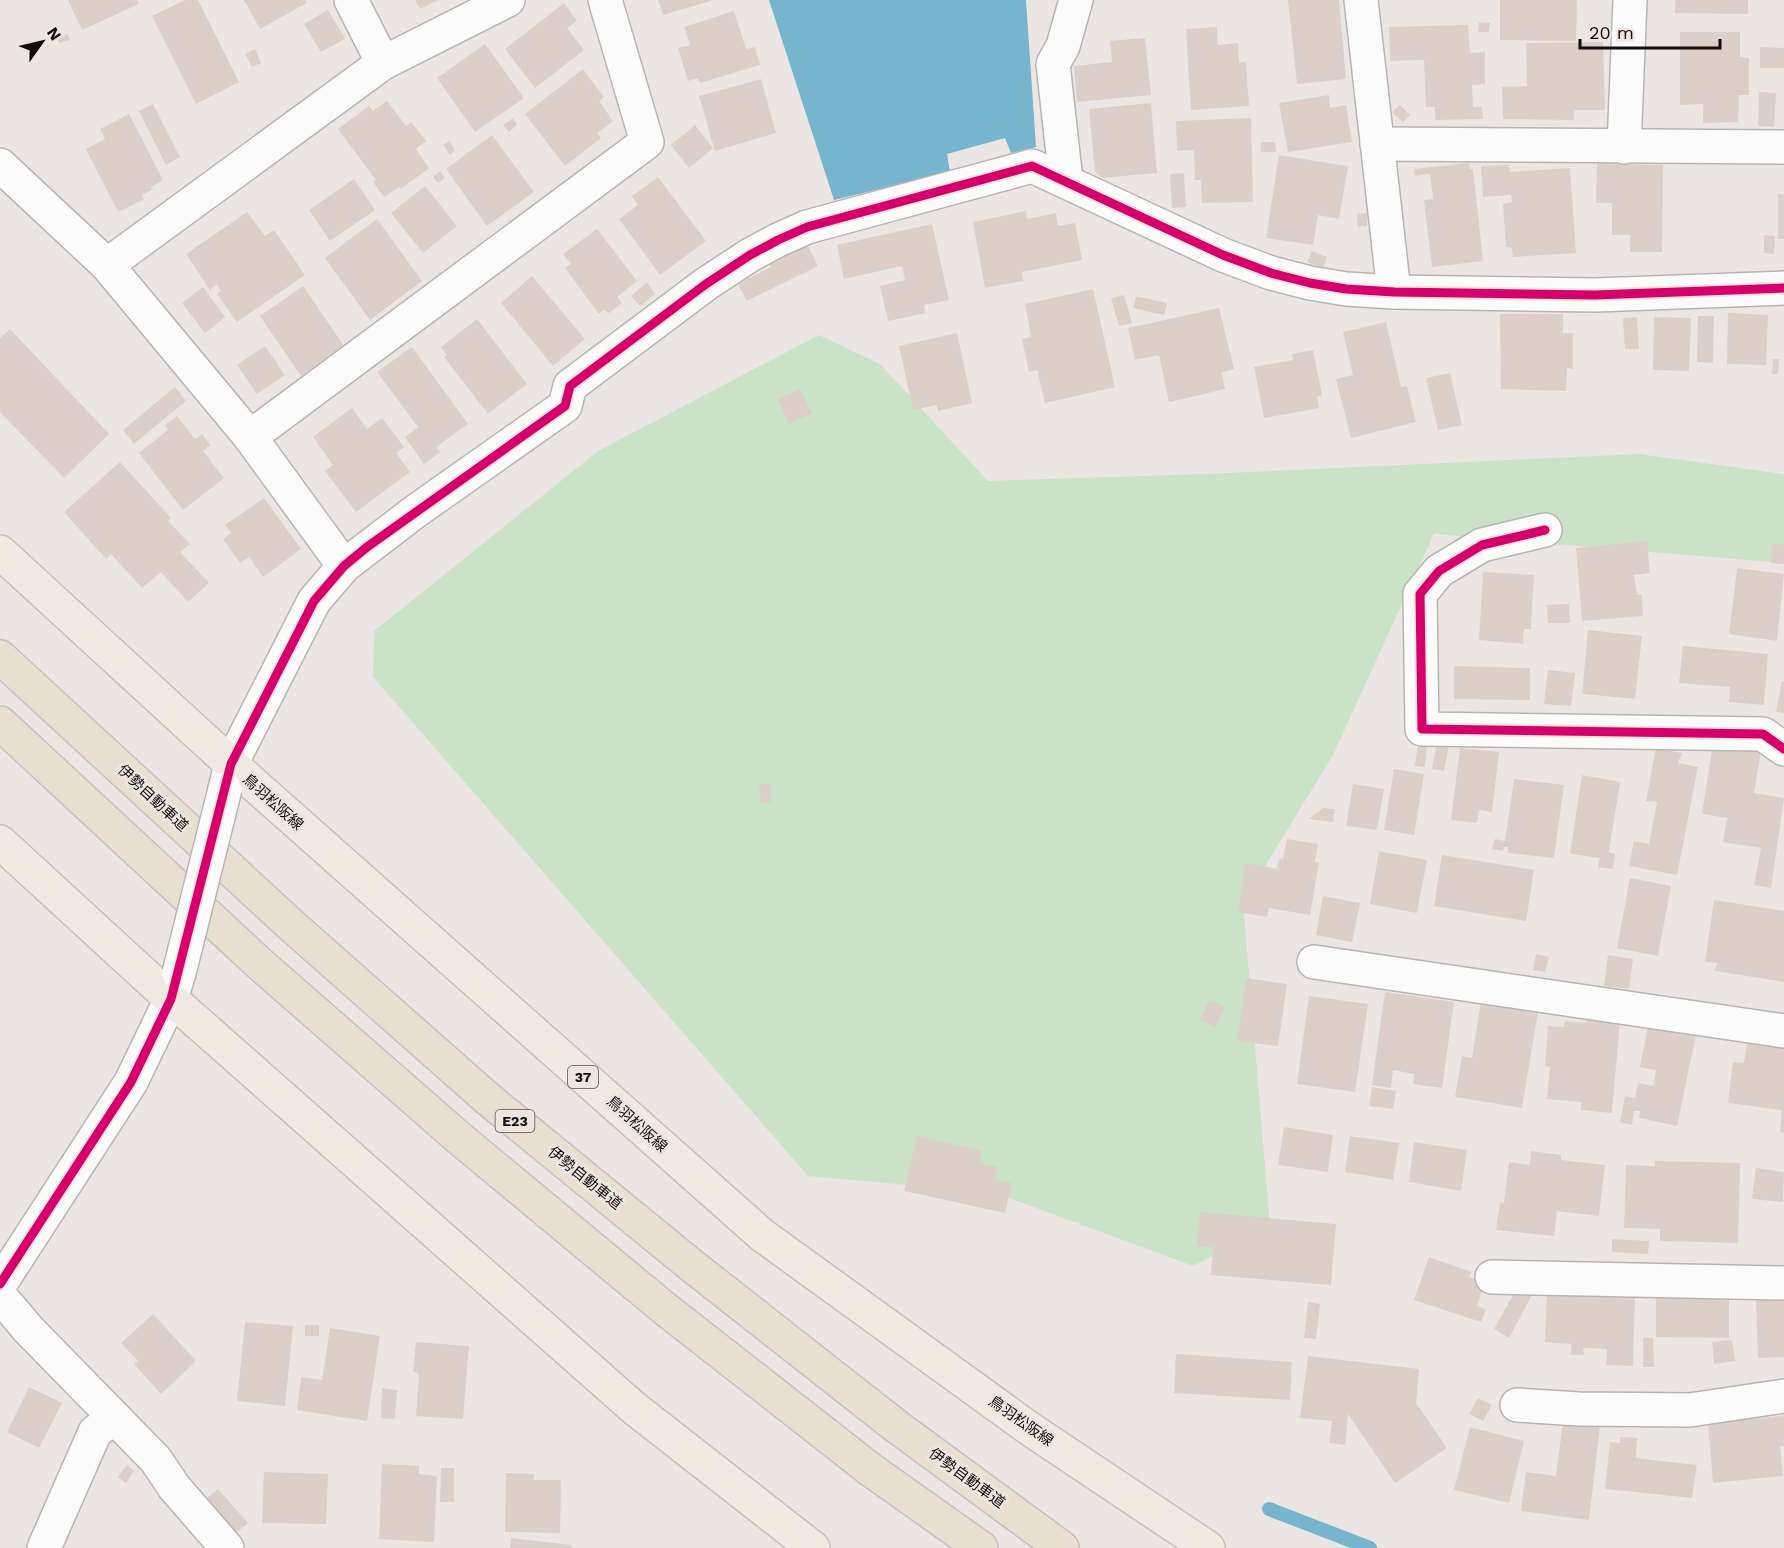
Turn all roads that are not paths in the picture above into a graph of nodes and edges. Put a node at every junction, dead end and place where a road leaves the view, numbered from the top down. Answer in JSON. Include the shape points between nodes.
{"nodes":[{"id":1,"x":351,"y":0,"type":"edge"},
{"id":2,"x":508,"y":0,"type":"edge"},
{"id":3,"x":605,"y":0,"type":"edge"},
{"id":4,"x":1076,"y":0,"type":"edge"},
{"id":5,"x":1361,"y":0,"type":"edge"},
{"id":6,"x":1630,"y":0,"type":"edge"},
{"id":7,"x":382,"y":63,"type":"junction"},
{"id":8,"x":1377,"y":144,"type":"junction"},
{"id":9,"x":1624,"y":147,"type":"junction"},
{"id":10,"x":1784,"y":147,"type":"edge"},
{"id":11,"x":0,"y":165,"type":"edge"},
{"id":12,"x":1065,"y":181,"type":"junction"},
{"id":13,"x":107,"y":265,"type":"junction"},
{"id":14,"x":1784,"y":288,"type":"edge"},
{"id":15,"x":1394,"y":292,"type":"junction"},
{"id":16,"x":250,"y":437,"type":"junction"},
{"id":17,"x":1545,"y":530,"type":"dead end"},
{"id":18,"x":0,"y":552,"type":"edge"},
{"id":19,"x":344,"y":566,"type":"junction"},
{"id":20,"x":0,"y":657,"type":"edge"},
{"id":21,"x":0,"y":723,"type":"edge"},
{"id":22,"x":1784,"y":749,"type":"edge"},
{"id":23,"x":228,"y":777,"type":"junction"},
{"id":24,"x":0,"y":842,"type":"edge"},
{"id":25,"x":1314,"y":962,"type":"dead end"},
{"id":26,"x":175,"y":986,"type":"junction"},
{"id":27,"x":1784,"y":1031,"type":"edge"},
{"id":28,"x":1492,"y":1277,"type":"dead end"},
{"id":29,"x":1784,"y":1283,"type":"edge"},
{"id":30,"x":0,"y":1284,"type":"edge"},
{"id":31,"x":0,"y":1296,"type":"edge"},
{"id":32,"x":1784,"y":1396,"type":"edge"},
{"id":33,"x":1517,"y":1405,"type":"dead end"},
{"id":34,"x":114,"y":1418,"type":"junction"},
{"id":35,"x":44,"y":1548,"type":"edge"},
{"id":36,"x":227,"y":1548,"type":"edge"},
{"id":37,"x":813,"y":1548,"type":"edge"},
{"id":38,"x":981,"y":1548,"type":"edge"},
{"id":39,"x":1062,"y":1548,"type":"edge"},
{"id":40,"x":1208,"y":1548,"type":"edge"}],
"edges":[{"from":1,"to":7,"type":"street"},
{"from":2,"to":7,"type":"street"},
{"from":3,"to":16,"type":"street","via":[[647,142]]},
{"from":4,"to":12,"type":"street","via":[[1063,46],[1053,64]]},
{"from":5,"to":8,"type":"street"},
{"from":6,"to":9,"type":"street"},
{"from":7,"to":13,"type":"street"},
{"from":8,"to":9,"type":"street"},
{"from":8,"to":15,"type":"street"},
{"from":9,"to":10,"type":"street"},
{"from":11,"to":13,"type":"street"},
{"from":12,"to":15,"type":"street","via":[[1223,255],[1271,273],[1319,285]]},
{"from":12,"to":19,"type":"street","via":[[1032,166],[807,227],[750,255],[570,386],[566,406]]},
{"from":13,"to":16,"type":"street"},
{"from":14,"to":15,"type":"street","via":[[1595,295]]},
{"from":16,"to":19,"type":"street"},
{"from":17,"to":22,"type":"street","via":[[1482,545],[1438,571],[1420,594],[1422,729],[1763,734]]},
{"from":18,"to":23,"type":"main road","name":"鳥羽松阪線","number":"37"},
{"from":19,"to":23,"type":"street","via":[[314,601]]},
{"from":20,"to":39,"type":"highway","name":"伊勢自動車道","number":"E23","via":[[291,925],[488,1099],[896,1426]]},
{"from":21,"to":38,"type":"highway","via":[[260,964],[459,1138],[692,1330],[871,1470]]},
{"from":23,"to":26,"type":"street","bridge":true},
{"from":23,"to":40,"type":"main road","name":"鳥羽松阪線","number":"37","via":[[762,1235],[1030,1429]]},
{"from":24,"to":26,"type":"main road"},
{"from":25,"to":27,"type":"street"},
{"from":26,"to":30,"type":"street","via":[[131,1082]]},
{"from":26,"to":37,"type":"main road","via":[[634,1408]]},
{"from":28,"to":29,"type":"street"},
{"from":31,"to":34,"type":"street"},
{"from":32,"to":33,"type":"street","via":[[1690,1410]]},
{"from":34,"to":35,"type":"street","via":[[95,1432]]},
{"from":34,"to":36,"type":"street","via":[[156,1460]]}]}
